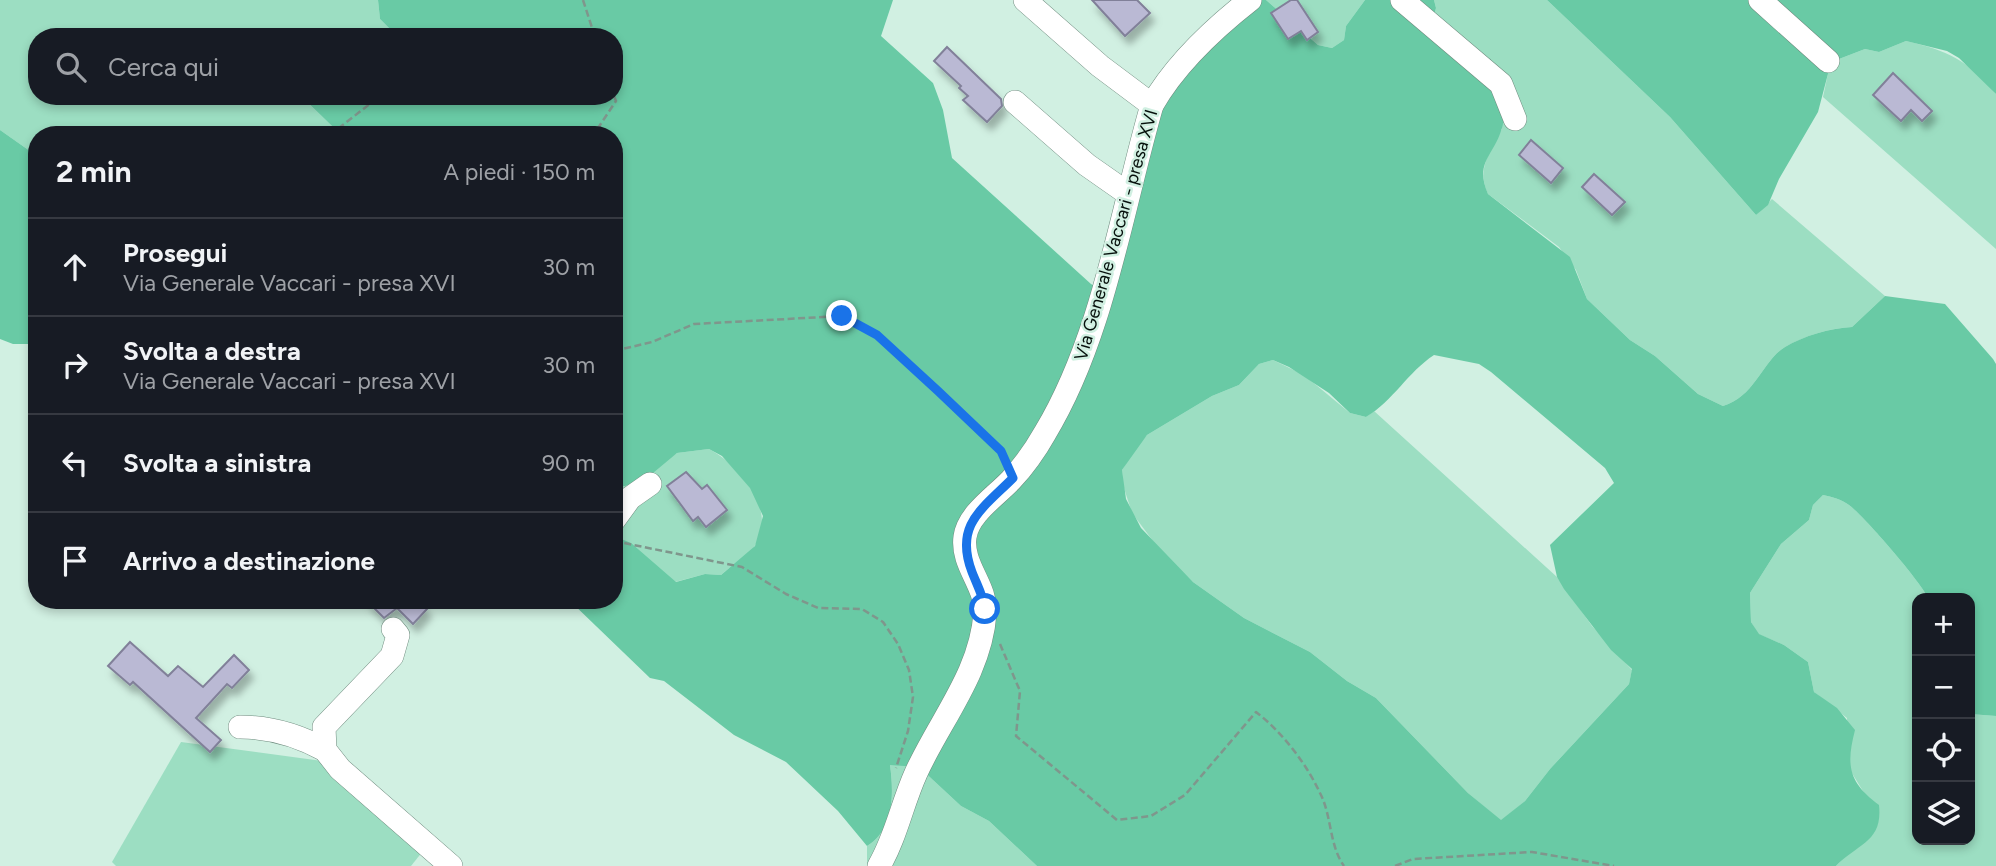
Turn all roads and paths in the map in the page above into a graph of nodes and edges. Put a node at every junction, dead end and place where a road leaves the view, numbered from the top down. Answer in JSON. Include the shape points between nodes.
{"nodes":[{"id":1,"x":583,"y":0,"type":"edge"},
{"id":2,"x":1025,"y":0,"type":"edge"},
{"id":3,"x":1250,"y":0,"type":"edge"},
{"id":4,"x":1402,"y":0,"type":"edge"},
{"id":5,"x":1760,"y":0,"type":"edge"},
{"id":6,"x":592,"y":28,"type":"edge"},
{"id":7,"x":1828,"y":61,"type":"dead end"},
{"id":8,"x":1015,"y":102,"type":"dead end"},
{"id":9,"x":368,"y":105,"type":"edge"},
{"id":10,"x":614,"y":105,"type":"edge"},
{"id":11,"x":1152,"y":105,"type":"junction"},
{"id":12,"x":1515,"y":119,"type":"dead end"},
{"id":13,"x":342,"y":126,"type":"edge"},
{"id":14,"x":599,"y":126,"type":"edge"},
{"id":15,"x":1127,"y":193,"type":"junction"},
{"id":16,"x":623,"y":349,"type":"edge"},
{"id":17,"x":1013,"y":478,"type":"junction"},
{"id":18,"x":650,"y":484,"type":"dead end"},
{"id":19,"x":623,"y":508,"type":"edge"},
{"id":20,"x":623,"y":543,"type":"edge"},
{"id":21,"x":393,"y":629,"type":"dead end"},
{"id":22,"x":1000,"y":644,"type":"dead end"},
{"id":23,"x":240,"y":727,"type":"dead end"},
{"id":24,"x":325,"y":750,"type":"junction"},
{"id":25,"x":907,"y":793,"type":"junction"},
{"id":26,"x":452,"y":866,"type":"edge"},
{"id":27,"x":879,"y":866,"type":"edge"},
{"id":28,"x":1344,"y":866,"type":"edge"},
{"id":29,"x":1395,"y":866,"type":"edge"},
{"id":30,"x":1614,"y":866,"type":"edge"}],
"edges":[{"from":1,"to":6,"type":"path"},
{"from":2,"to":11,"type":"street"},
{"from":3,"to":11,"type":"street","name":"Via Generale Vaccari - presa XVI","via":[[1180,65]]},
{"from":4,"to":12,"type":"street","via":[[1501,84]]},
{"from":5,"to":7,"type":"street"},
{"from":8,"to":15,"type":"street"},
{"from":9,"to":13,"type":"path"},
{"from":10,"to":14,"type":"path"},
{"from":11,"to":15,"type":"street","name":"Via Generale Vaccari - presa XVI"},
{"from":15,"to":17,"type":"street","name":"Via Generale Vaccari - presa XVI","via":[[1077,368],[1046,432]]},
{"from":16,"to":17,"type":"path","via":[[694,324],[842,316],[877,335],[938,391],[1001,451]]},
{"from":17,"to":25,"type":"street","name":"Via Generale Vaccari - presa XVI","via":[[975,516],[965,536],[966,554],[985,609],[984,628],[966,682]]},
{"from":18,"to":19,"type":"street"},
{"from":20,"to":25,"type":"path","via":[[742,567],[818,608],[862,609],[883,622],[909,670],[913,697],[896,765],[897,779]]},
{"from":21,"to":24,"type":"street","via":[[398,635],[392,656],[324,727]]},
{"from":22,"to":28,"type":"path","via":[[1020,691],[1016,736],[1117,820],[1151,816],[1185,795],[1256,712],[1278,729],[1321,794]]},
{"from":23,"to":24,"type":"street","via":[[263,727]]},
{"from":24,"to":26,"type":"street","via":[[340,769]]},
{"from":25,"to":27,"type":"street","name":"Via Generale Vaccari - presa XVI","via":[[891,845]]},
{"from":29,"to":30,"type":"path","via":[[1413,859],[1532,852]]}]}
